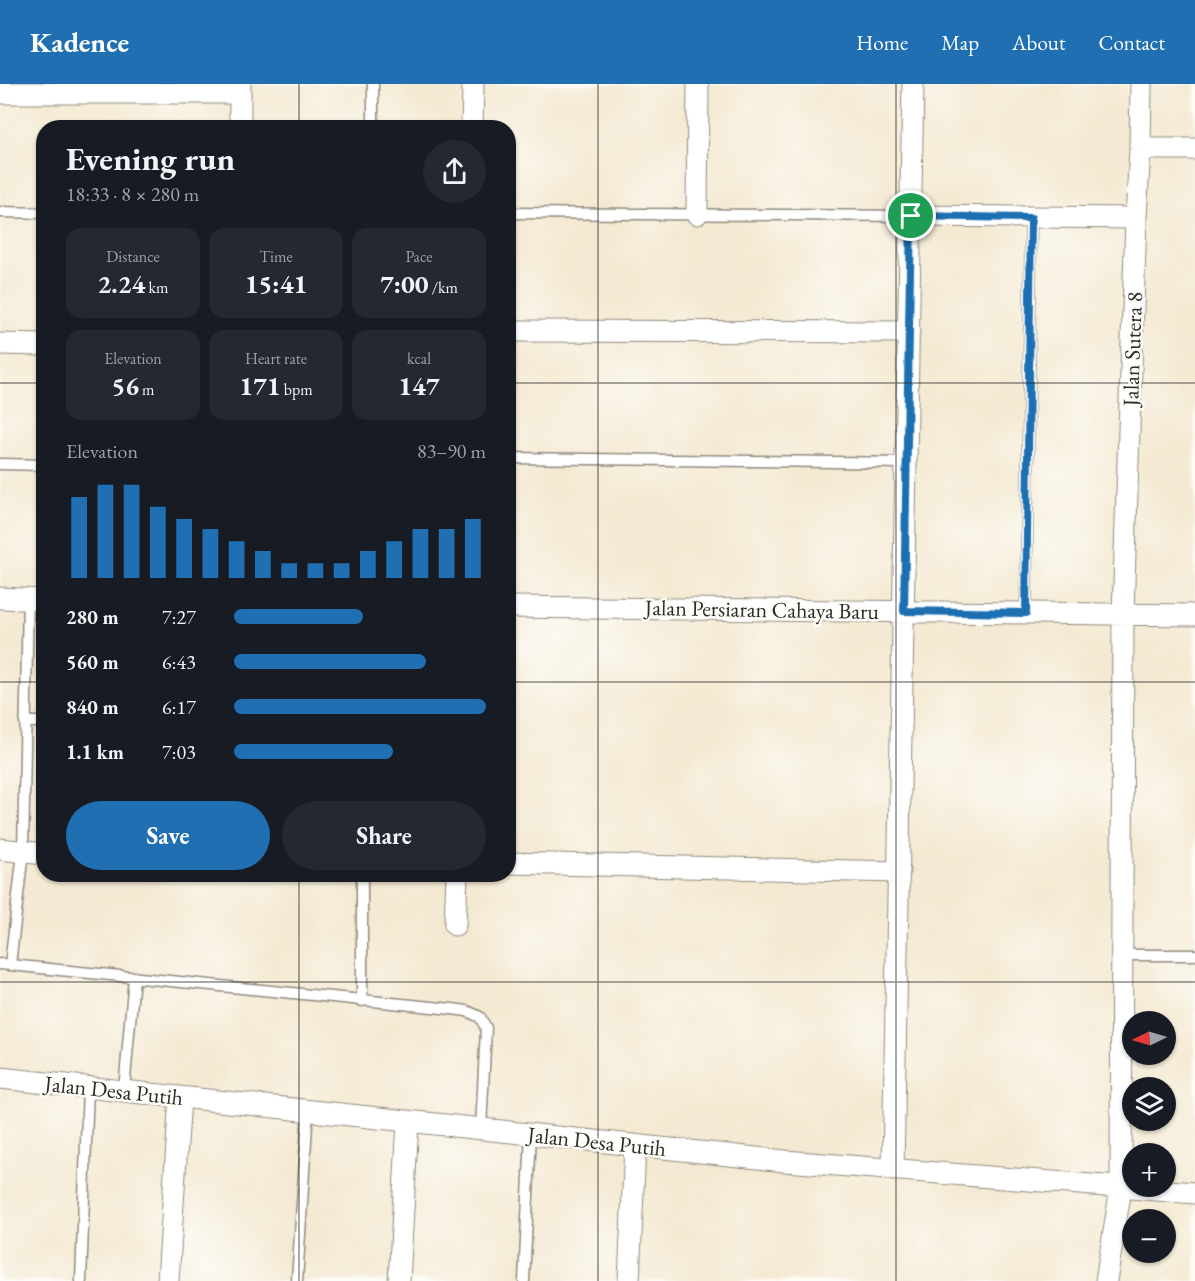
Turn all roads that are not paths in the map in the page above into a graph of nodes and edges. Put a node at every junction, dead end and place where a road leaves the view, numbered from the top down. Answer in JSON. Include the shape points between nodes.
{"nodes":[{"id":1,"x":373,"y":84,"type":"edge"},
{"id":2,"x":473,"y":84,"type":"edge"},
{"id":3,"x":698,"y":84,"type":"edge"},
{"id":4,"x":913,"y":84,"type":"edge"},
{"id":5,"x":1141,"y":84,"type":"edge"},
{"id":6,"x":240,"y":88,"type":"edge"},
{"id":7,"x":0,"y":93,"type":"edge"},
{"id":8,"x":240,"y":120,"type":"edge"},
{"id":9,"x":373,"y":120,"type":"edge"},
{"id":10,"x":472,"y":120,"type":"edge"},
{"id":11,"x":1195,"y":148,"type":"edge"},
{"id":12,"x":1140,"y":149,"type":"junction"},
{"id":13,"x":0,"y":212,"type":"edge"},
{"id":14,"x":36,"y":213,"type":"edge"},
{"id":15,"x":516,"y":213,"type":"edge"},
{"id":16,"x":697,"y":214,"type":"junction"},
{"id":17,"x":911,"y":216,"type":"junction"},
{"id":18,"x":1031,"y":218,"type":"junction"},
{"id":19,"x":1136,"y":218,"type":"junction"},
{"id":20,"x":516,"y":331,"type":"edge"},
{"id":21,"x":909,"y":332,"type":"junction"},
{"id":22,"x":0,"y":344,"type":"edge"},
{"id":23,"x":36,"y":345,"type":"edge"},
{"id":24,"x":516,"y":458,"type":"edge"},
{"id":25,"x":907,"y":463,"type":"junction"},
{"id":26,"x":0,"y":464,"type":"edge"},
{"id":27,"x":36,"y":465,"type":"edge"},
{"id":28,"x":0,"y":598,"type":"edge"},
{"id":29,"x":36,"y":600,"type":"edge"},
{"id":30,"x":516,"y":607,"type":"edge"},
{"id":31,"x":904,"y":611,"type":"junction"},
{"id":32,"x":1026,"y":613,"type":"junction"},
{"id":33,"x":1123,"y":614,"type":"junction"},
{"id":34,"x":1195,"y":615,"type":"edge"},
{"id":35,"x":25,"y":722,"type":"junction"},
{"id":36,"x":36,"y":722,"type":"edge"},
{"id":37,"x":0,"y":849,"type":"edge"},
{"id":38,"x":33,"y":853,"type":"edge"},
{"id":39,"x":516,"y":863,"type":"edge"},
{"id":40,"x":899,"y":872,"type":"junction"},
{"id":41,"x":362,"y":882,"type":"edge"},
{"id":42,"x":457,"y":882,"type":"edge"},
{"id":43,"x":455,"y":925,"type":"dead end"},
{"id":44,"x":1122,"y":955,"type":"junction"},
{"id":45,"x":1195,"y":955,"type":"edge"},
{"id":46,"x":5,"y":964,"type":"edge"},
{"id":47,"x":134,"y":977,"type":"junction"},
{"id":48,"x":362,"y":1001,"type":"junction"},
{"id":49,"x":0,"y":1078,"type":"edge"},
{"id":50,"x":88,"y":1087,"type":"junction"},
{"id":51,"x":124,"y":1090,"type":"junction"},
{"id":52,"x":180,"y":1096,"type":"junction"},
{"id":53,"x":308,"y":1110,"type":"junction"},
{"id":54,"x":408,"y":1121,"type":"junction"},
{"id":55,"x":481,"y":1128,"type":"junction"},
{"id":56,"x":531,"y":1134,"type":"junction"},
{"id":57,"x":635,"y":1145,"type":"junction"},
{"id":58,"x":893,"y":1170,"type":"junction"},
{"id":59,"x":1121,"y":1188,"type":"junction"},
{"id":60,"x":1195,"y":1194,"type":"edge"},
{"id":61,"x":81,"y":1281,"type":"edge"},
{"id":62,"x":168,"y":1281,"type":"edge"},
{"id":63,"x":297,"y":1281,"type":"edge"},
{"id":64,"x":399,"y":1281,"type":"edge"},
{"id":65,"x":524,"y":1281,"type":"edge"},
{"id":66,"x":629,"y":1281,"type":"edge"},
{"id":67,"x":1106,"y":1281,"type":"edge"}],
"edges":[{"from":1,"to":9,"type":"lane"},
{"from":2,"to":10,"type":"street"},
{"from":3,"to":16,"type":"street"},
{"from":4,"to":17,"type":"street"},
{"from":5,"to":12,"type":"street","name":"Jalan Sutera 8"},
{"from":6,"to":7,"type":"street"},
{"from":6,"to":8,"type":"street"},
{"from":11,"to":12,"type":"street"},
{"from":12,"to":19,"type":"street","name":"Jalan Sutera 8"},
{"from":13,"to":14,"type":"lane"},
{"from":15,"to":16,"type":"lane"},
{"from":16,"to":17,"type":"lane"},
{"from":17,"to":18,"type":"street"},
{"from":17,"to":21,"type":"street"},
{"from":18,"to":19,"type":"street"},
{"from":18,"to":32,"type":"lane"},
{"from":19,"to":33,"type":"street","name":"Jalan Sutera 8"},
{"from":20,"to":21,"type":"street"},
{"from":21,"to":25,"type":"street"},
{"from":22,"to":23,"type":"street"},
{"from":24,"to":25,"type":"lane"},
{"from":25,"to":31,"type":"street"},
{"from":26,"to":27,"type":"lane"},
{"from":28,"to":29,"type":"street"},
{"from":29,"to":35,"type":"lane"},
{"from":30,"to":31,"type":"street","name":"Jalan Persiaran Cahaya Baru"},
{"from":31,"to":32,"type":"street","name":"Jalan Persiaran Cahaya Baru"},
{"from":31,"to":40,"type":"street"},
{"from":32,"to":33,"type":"street","name":"Jalan Persiaran Cahaya Baru"},
{"from":33,"to":34,"type":"street","name":"Jalan Persiaran Cahaya Baru"},
{"from":33,"to":44,"type":"street","name":"Jalan Sutera 8"},
{"from":35,"to":36,"type":"lane"},
{"from":35,"to":38,"type":"lane"},
{"from":37,"to":38,"type":"street"},
{"from":38,"to":46,"type":"lane"},
{"from":39,"to":40,"type":"street"},
{"from":40,"to":58,"type":"street"},
{"from":41,"to":48,"type":"lane"},
{"from":42,"to":43,"type":"street"},
{"from":44,"to":45,"type":"lane"},
{"from":44,"to":59,"type":"street","name":"Jalan Sutera 8"},
{"from":46,"to":47,"type":"lane"},
{"from":47,"to":48,"type":"lane"},
{"from":47,"to":51,"type":"lane"},
{"from":48,"to":55,"type":"lane","via":[[467,1011],[480,1017],[486,1029]]},
{"from":49,"to":50,"type":"street","name":"Jalan Desa Putih"},
{"from":50,"to":51,"type":"street","name":"Jalan Desa Putih"},
{"from":50,"to":61,"type":"lane"},
{"from":51,"to":52,"type":"street","name":"Jalan Desa Putih"},
{"from":52,"to":53,"type":"street","name":"Jalan Desa Putih"},
{"from":52,"to":62,"type":"street"},
{"from":53,"to":54,"type":"street","name":"Jalan Desa Putih"},
{"from":53,"to":63,"type":"lane"},
{"from":54,"to":55,"type":"street","name":"Jalan Desa Putih"},
{"from":54,"to":64,"type":"street"},
{"from":55,"to":56,"type":"street","name":"Jalan Desa Putih"},
{"from":56,"to":57,"type":"street","name":"Jalan Desa Putih"},
{"from":56,"to":65,"type":"lane"},
{"from":57,"to":58,"type":"street","name":"Jalan Desa Putih"},
{"from":57,"to":66,"type":"street"},
{"from":58,"to":59,"type":"street","name":"Jalan Desa Putih"},
{"from":59,"to":60,"type":"street","name":"Jalan Desa Putih"},
{"from":59,"to":67,"type":"street","name":"Jalan Sutera 8"}]}
